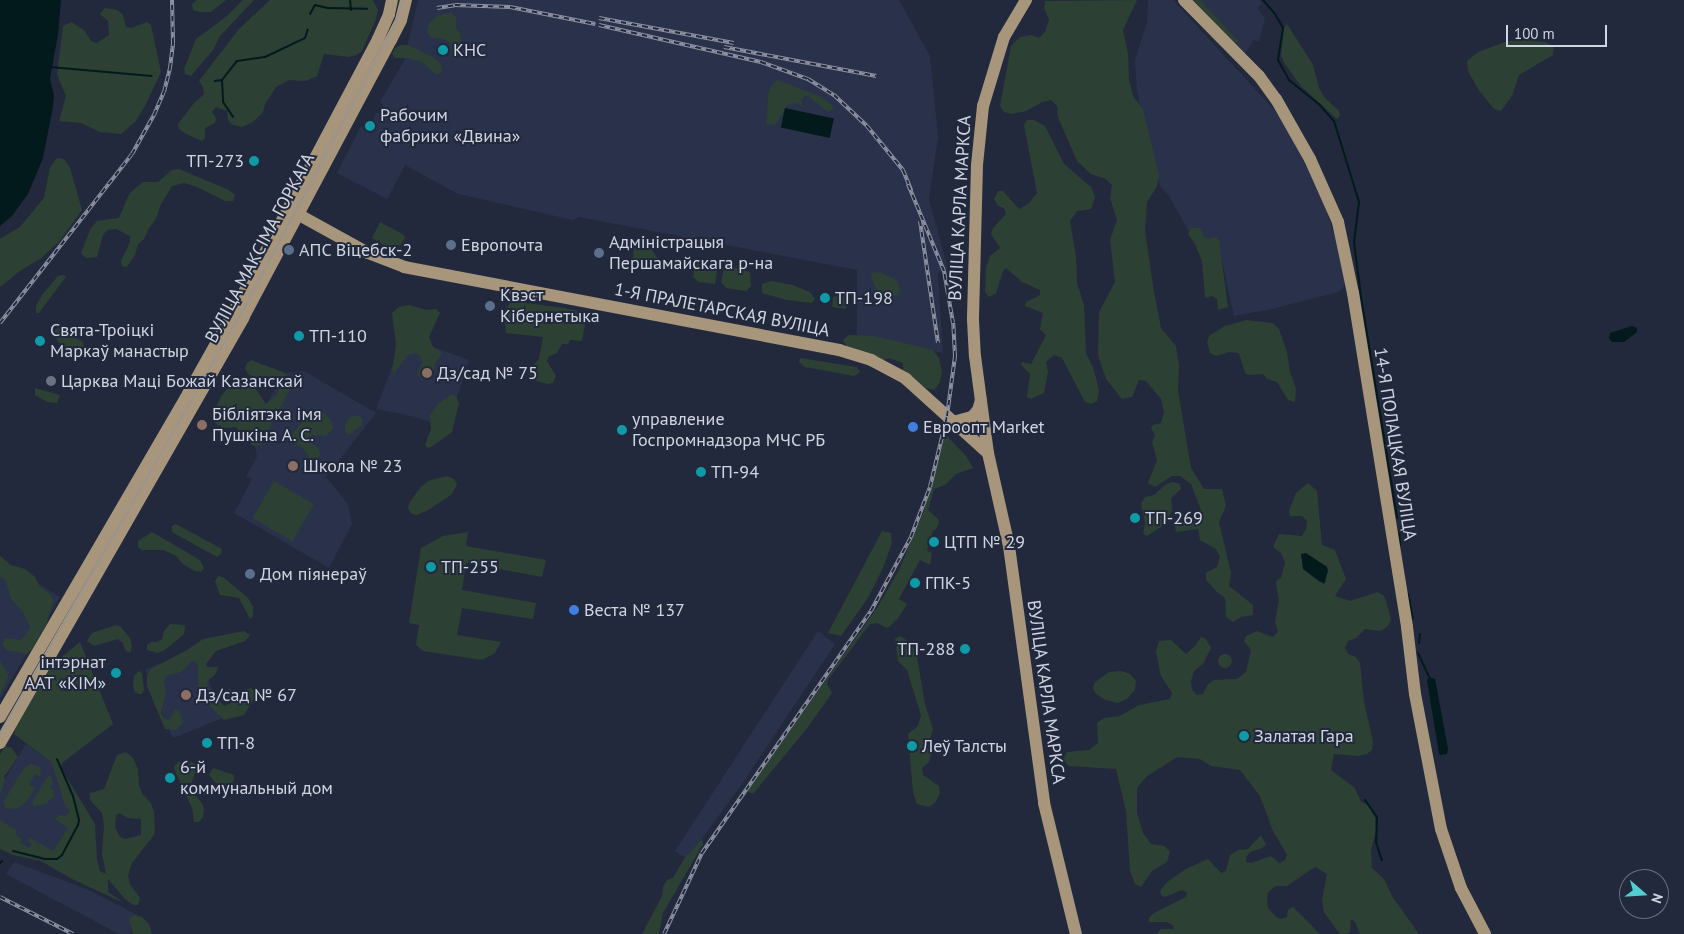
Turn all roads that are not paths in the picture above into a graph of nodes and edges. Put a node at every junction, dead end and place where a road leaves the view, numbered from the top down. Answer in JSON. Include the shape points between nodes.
{"nodes":[{"id":1,"x":392,"y":0,"type":"edge"},
{"id":2,"x":406,"y":0,"type":"edge"},
{"id":3,"x":1026,"y":0,"type":"edge"},
{"id":4,"x":1184,"y":0,"type":"edge"},
{"id":5,"x":293,"y":211,"type":"junction"},
{"id":6,"x":982,"y":397,"type":"junction"},
{"id":7,"x":954,"y":422,"type":"junction"},
{"id":8,"x":988,"y":453,"type":"junction"},
{"id":9,"x":0,"y":717,"type":"edge"},
{"id":10,"x":0,"y":742,"type":"edge"},
{"id":11,"x":1076,"y":934,"type":"edge"},
{"id":12,"x":1484,"y":934,"type":"edge"}],
"edges":[{"from":1,"to":5,"type":"main road","name":"ВУЛІЦА МАКСІМА ГОРКАГА","via":[[378,39]]},
{"from":2,"to":5,"type":"main road","name":"ВУЛІЦА МАКСІМА ГОРКАГА","via":[[391,40]]},
{"from":3,"to":6,"type":"main road","name":"ВУЛІЦА КАРЛА МАРКСА","via":[[1004,37],[980,120],[973,320]]},
{"from":4,"to":12,"type":"main road","name":"14-Я ПОЛАЦКАЯ ВУЛІЦА","via":[[1259,76],[1276,99],[1310,159],[1338,222],[1353,293],[1407,627],[1416,702],[1441,829],[1461,888]]},
{"from":5,"to":7,"type":"main road","name":"1-Я ПРАЛЕТАРСКАЯ ВУЛІЦА","via":[[368,253],[404,267],[855,354],[906,379]]},
{"from":5,"to":9,"type":"main road","name":"ВУЛІЦА МАКСІМА ГОРКАГА"},
{"from":5,"to":10,"type":"main road","name":"ВУЛІЦА МАКСІМА ГОРКАГА","via":[[190,414]]},
{"from":6,"to":7,"type":"main road","via":[[972,417]]},
{"from":6,"to":8,"type":"main road","name":"ВУЛІЦА КАРЛА МАРКСА"},
{"from":7,"to":8,"type":"main road"},
{"from":8,"to":11,"type":"main road","name":"ВУЛІЦА КАРЛА МАРКСА","via":[[1009,546],[1044,803]]}]}
